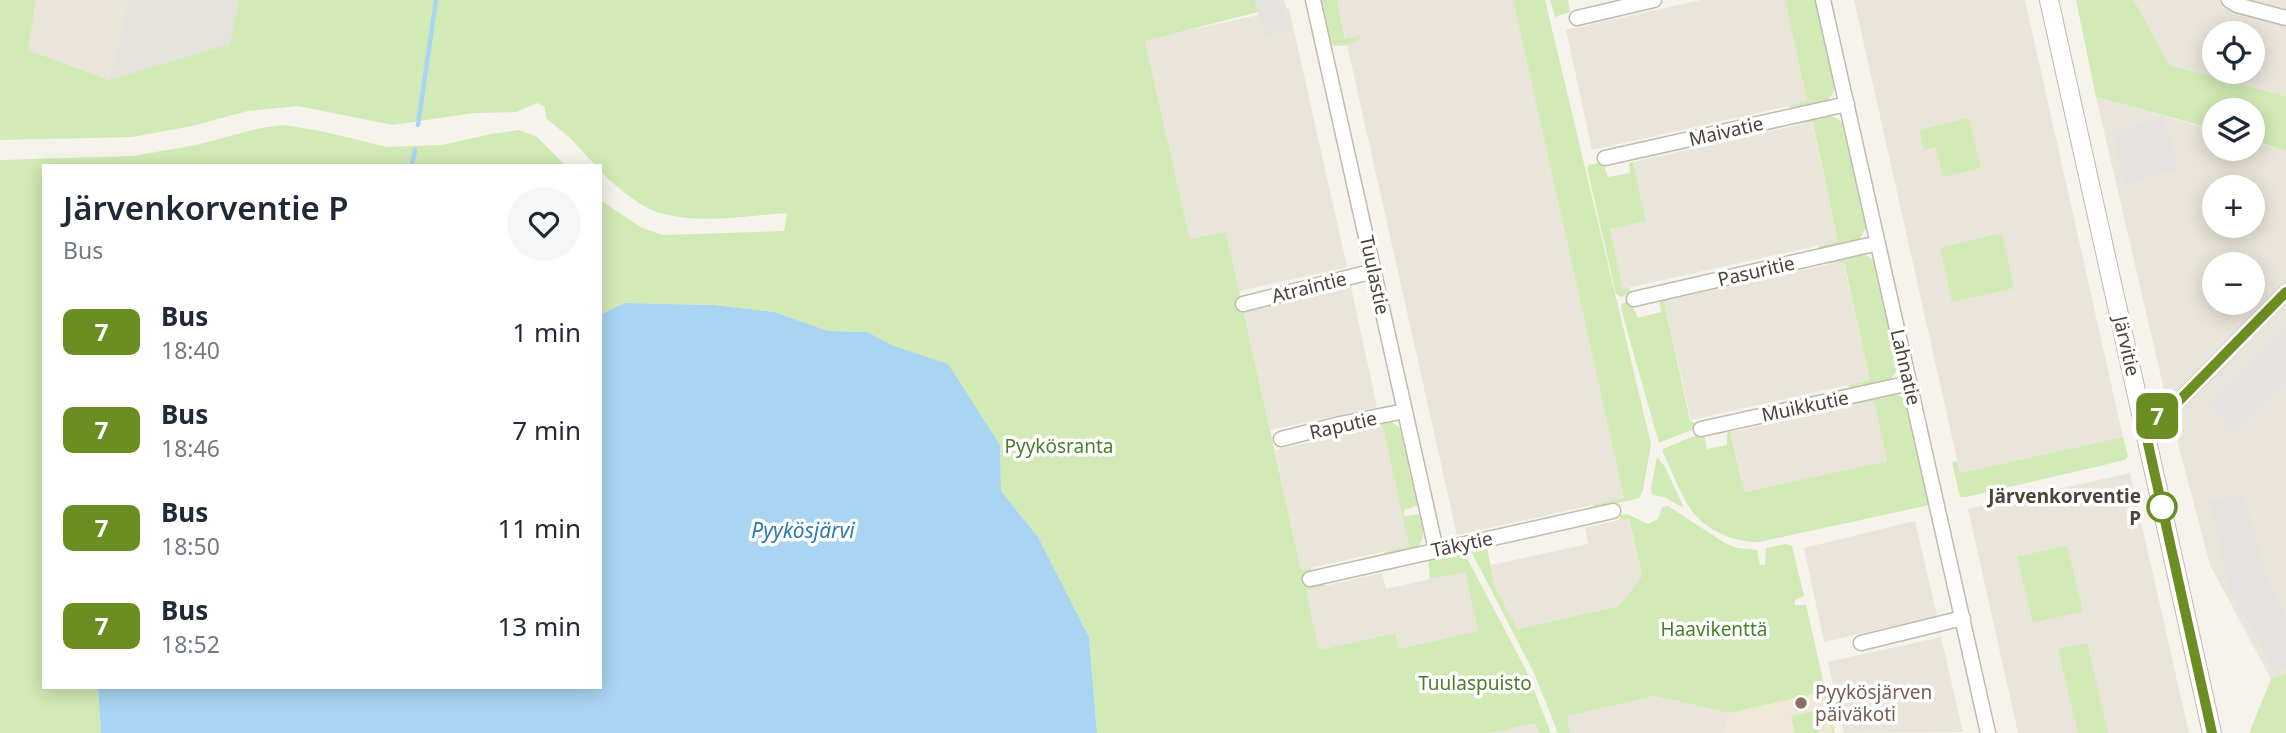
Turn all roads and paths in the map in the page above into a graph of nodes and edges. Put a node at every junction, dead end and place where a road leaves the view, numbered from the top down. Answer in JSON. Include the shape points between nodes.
{"nodes":[{"id":1,"x":1312,"y":0,"type":"edge"},
{"id":2,"x":1654,"y":0,"type":"edge"},
{"id":3,"x":1824,"y":0,"type":"edge"},
{"id":4,"x":2049,"y":0,"type":"edge"},
{"id":5,"x":2229,"y":0,"type":"edge"},
{"id":6,"x":1577,"y":18,"type":"dead end"},
{"id":7,"x":2286,"y":18,"type":"edge"},
{"id":8,"x":1847,"y":104,"type":"junction"},
{"id":9,"x":1605,"y":158,"type":"dead end"},
{"id":10,"x":1878,"y":243,"type":"junction"},
{"id":11,"x":1374,"y":271,"type":"junction"},
{"id":12,"x":2286,"y":292,"type":"edge"},
{"id":13,"x":1634,"y":299,"type":"dead end"},
{"id":14,"x":1243,"y":304,"type":"dead end"},
{"id":15,"x":1910,"y":383,"type":"junction"},
{"id":16,"x":1405,"y":411,"type":"junction"},
{"id":17,"x":2143,"y":421,"type":"junction"},
{"id":18,"x":1701,"y":429,"type":"dead end"},
{"id":19,"x":1281,"y":439,"type":"dead end"},
{"id":20,"x":1613,"y":511,"type":"dead end"},
{"id":21,"x":1436,"y":550,"type":"junction"},
{"id":22,"x":1310,"y":579,"type":"dead end"},
{"id":23,"x":1963,"y":618,"type":"junction"},
{"id":24,"x":1861,"y":643,"type":"dead end"},
{"id":25,"x":1988,"y":733,"type":"edge"},
{"id":26,"x":2212,"y":733,"type":"edge"}],
"edges":[{"from":1,"to":11,"type":"street","name":"Tuulastie"},
{"from":2,"to":6,"type":"street"},
{"from":3,"to":8,"type":"street","name":"Lahnatie"},
{"from":4,"to":17,"type":"street","name":"Järvitie"},
{"from":5,"to":7,"type":"street"},
{"from":8,"to":9,"type":"street","name":"Maivatie"},
{"from":8,"to":10,"type":"street","name":"Lahnatie"},
{"from":10,"to":13,"type":"street","name":"Pasuritie"},
{"from":10,"to":15,"type":"street","name":"Lahnatie"},
{"from":11,"to":14,"type":"street","name":"Atraintie"},
{"from":11,"to":16,"type":"street","name":"Tuulastie"},
{"from":12,"to":17,"type":"street","via":[[2170,410]]},
{"from":15,"to":18,"type":"street","name":"Muikkutie"},
{"from":15,"to":23,"type":"street","name":"Lahnatie"},
{"from":16,"to":19,"type":"street","name":"Raputie"},
{"from":16,"to":21,"type":"street","name":"Tuulastie"},
{"from":17,"to":26,"type":"street","name":"Järvitie"},
{"from":20,"to":21,"type":"street","name":"Täkytie"},
{"from":21,"to":22,"type":"street","name":"Täkytie"},
{"from":23,"to":24,"type":"street"},
{"from":23,"to":25,"type":"street","name":"Lahnatie"}]}
